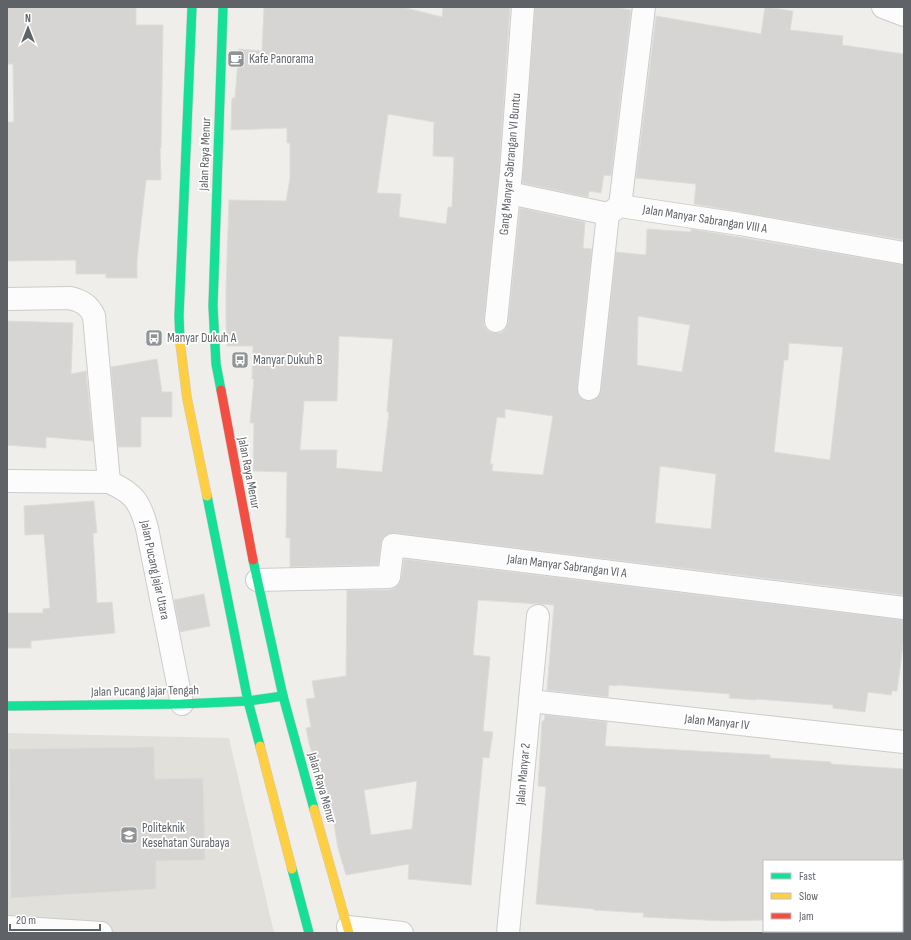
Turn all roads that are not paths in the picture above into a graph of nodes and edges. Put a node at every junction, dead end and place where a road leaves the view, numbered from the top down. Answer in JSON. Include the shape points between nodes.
{"nodes":[{"id":1,"x":192,"y":7,"type":"edge"},
{"id":2,"x":223,"y":7,"type":"edge"},
{"id":3,"x":523,"y":7,"type":"edge"},
{"id":4,"x":644,"y":7,"type":"edge"},
{"id":5,"x":883,"y":7,"type":"edge"},
{"id":6,"x":904,"y":15,"type":"edge"},
{"id":7,"x":508,"y":193,"type":"junction"},
{"id":8,"x":614,"y":210,"type":"junction"},
{"id":9,"x":904,"y":253,"type":"edge"},
{"id":10,"x":7,"y":299,"type":"edge"},
{"id":11,"x":496,"y":321,"type":"dead end"},
{"id":12,"x":589,"y":390,"type":"dead end"},
{"id":13,"x":7,"y":481,"type":"edge"},
{"id":14,"x":109,"y":482,"type":"junction"},
{"id":15,"x":257,"y":580,"type":"junction"},
{"id":16,"x":904,"y":608,"type":"edge"},
{"id":17,"x":538,"y":616,"type":"dead end"},
{"id":18,"x":283,"y":696,"type":"junction"},
{"id":19,"x":248,"y":701,"type":"junction"},
{"id":20,"x":530,"y":701,"type":"junction"},
{"id":21,"x":182,"y":704,"type":"junction"},
{"id":22,"x":7,"y":706,"type":"edge"},
{"id":23,"x":904,"y":742,"type":"edge"},
{"id":24,"x":7,"y":927,"type":"edge"},
{"id":25,"x":349,"y":930,"type":"edge"},
{"id":26,"x":101,"y":933,"type":"edge"},
{"id":27,"x":309,"y":933,"type":"edge"},
{"id":28,"x":402,"y":933,"type":"edge"},
{"id":29,"x":508,"y":933,"type":"edge"}],
"edges":[{"from":1,"to":19,"type":"main road","name":"Jalan Raya Menur","via":[[180,270],[180,342],[187,398]]},
{"from":2,"to":15,"type":"main road","name":"Jalan Raya Menur","via":[[213,341]]},
{"from":3,"to":7,"type":"street","name":"Gang Manyar Sabrangan VI Buntu"},
{"from":4,"to":8,"type":"street"},
{"from":5,"to":6,"type":"street"},
{"from":7,"to":8,"type":"street","name":"Jalan Manyar Sabrangan VIII A"},
{"from":7,"to":11,"type":"street","name":"Gang Manyar Sabrangan VI Buntu"},
{"from":8,"to":9,"type":"street","name":"Jalan Manyar Sabrangan VIII A","via":[[740,224]]},
{"from":8,"to":12,"type":"street"},
{"from":10,"to":14,"type":"street","via":[[70,298],[88,305],[92,310]]},
{"from":13,"to":14,"type":"street","name":"Jalan Pucang Jajar Utara"},
{"from":14,"to":21,"type":"street","name":"Jalan Pucang Jajar Utara","via":[[131,494],[142,511]]},
{"from":15,"to":16,"type":"street","name":"Jalan Manyar Sabrangan VI A","via":[[389,577],[393,544]]},
{"from":15,"to":18,"type":"main road","name":"Jalan Raya Menur"},
{"from":17,"to":20,"type":"street","name":"Jalan Manyar 2"},
{"from":18,"to":19,"type":"main road","name":"Jalan Pucang Jajar Tengah"},
{"from":18,"to":25,"type":"main road","name":"Jalan Raya Menur"},
{"from":19,"to":21,"type":"main road","name":"Jalan Pucang Jajar Tengah"},
{"from":19,"to":27,"type":"main road","name":"Jalan Raya Menur"},
{"from":20,"to":23,"type":"street","name":"Jalan Manyar IV"},
{"from":20,"to":29,"type":"street","name":"Jalan Manyar 2"},
{"from":21,"to":22,"type":"main road","name":"Jalan Pucang Jajar Tengah"},
{"from":24,"to":26,"type":"street"},
{"from":25,"to":28,"type":"street"}]}
